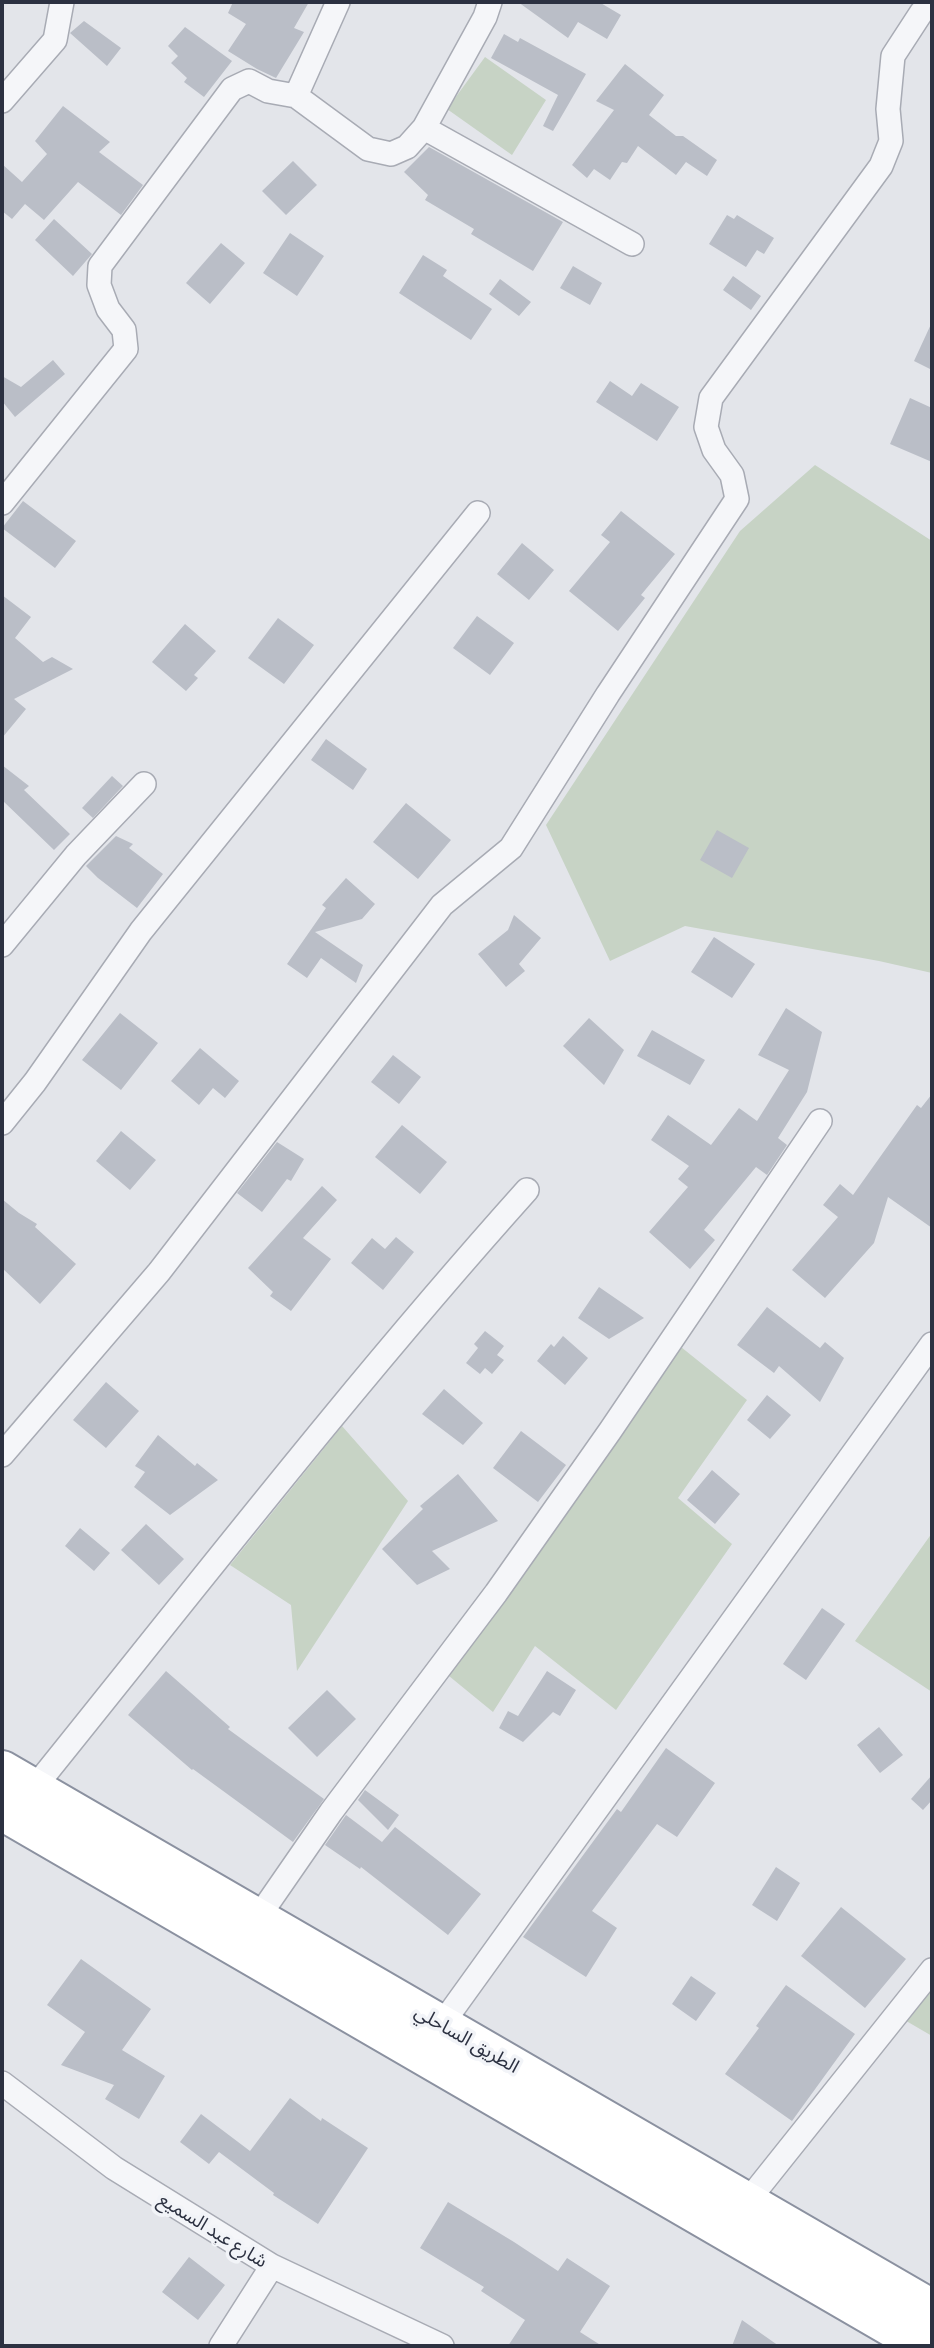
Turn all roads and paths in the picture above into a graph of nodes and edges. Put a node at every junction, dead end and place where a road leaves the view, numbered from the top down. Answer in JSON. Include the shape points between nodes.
{"nodes":[{"id":1,"x":62,"y":2,"type":"edge"},
{"id":2,"x":338,"y":2,"type":"edge"},
{"id":3,"x":490,"y":2,"type":"edge"},
{"id":4,"x":932,"y":2,"type":"edge"},
{"id":5,"x":296,"y":96,"type":"junction"},
{"id":6,"x":2,"y":101,"type":"edge"},
{"id":7,"x":424,"y":128,"type":"junction"},
{"id":8,"x":632,"y":244,"type":"dead end"},
{"id":9,"x":2,"y":503,"type":"edge"},
{"id":10,"x":478,"y":513,"type":"dead end"},
{"id":11,"x":144,"y":785,"type":"dead end"},
{"id":12,"x":2,"y":945,"type":"edge"},
{"id":13,"x":820,"y":1121,"type":"dead end"},
{"id":14,"x":2,"y":1123,"type":"edge"},
{"id":15,"x":527,"y":1190,"type":"dead end"},
{"id":16,"x":932,"y":1344,"type":"edge"},
{"id":17,"x":2,"y":1455,"type":"edge"},
{"id":18,"x":18,"y":1779,"type":"edge"},
{"id":19,"x":2,"y":1811,"type":"edge"},
{"id":20,"x":257,"y":1919,"type":"junction"},
{"id":21,"x":932,"y":1970,"type":"edge"},
{"id":22,"x":442,"y":2024,"type":"junction"},
{"id":23,"x":2,"y":2083,"type":"edge"},
{"id":24,"x":746,"y":2203,"type":"junction"},
{"id":25,"x":272,"y":2266,"type":"junction"},
{"id":26,"x":932,"y":2309,"type":"edge"},
{"id":27,"x":221,"y":2346,"type":"edge"},
{"id":28,"x":443,"y":2346,"type":"edge"},
{"id":29,"x":924,"y":2346,"type":"edge"}],
"edges":[{"from":1,"to":6,"type":"street","via":[[55,40]]},
{"from":2,"to":5,"type":"street"},
{"from":3,"to":7,"type":"street"},
{"from":4,"to":17,"type":"street","via":[[893,56],[888,109],[891,141],[881,166],[711,398],[706,427],[714,450],[732,475],[737,499],[511,848],[442,905],[159,1272]]},
{"from":5,"to":7,"type":"street","via":[[368,149],[391,153],[407,148]]},
{"from":5,"to":9,"type":"street","via":[[268,91],[248,80],[232,89],[100,266],[99,285],[108,309],[124,330],[126,349]]},
{"from":7,"to":8,"type":"street"},
{"from":10,"to":14,"type":"street","via":[[141,931]]},
{"from":11,"to":12,"type":"street","via":[[76,855]]},
{"from":13,"to":20,"type":"street","via":[[496,1593],[331,1812]]},
{"from":15,"to":18,"type":"street"},
{"from":16,"to":22,"type":"street"},
{"from":18,"to":20,"type":"highway","name":"الطريق الساحلي"},
{"from":19,"to":29,"type":"highway","name":"الطريق الساحلي"},
{"from":20,"to":22,"type":"highway","name":"الطريق الساحلي"},
{"from":21,"to":24,"type":"street"},
{"from":22,"to":24,"type":"highway","name":"الطريق الساحلي"},
{"from":23,"to":25,"type":"street","name":"شارع عبد السميع","via":[[114,2168]]},
{"from":24,"to":26,"type":"highway","name":"الطريق الساحلي"},
{"from":25,"to":27,"type":"street"},
{"from":25,"to":28,"type":"street","name":"شارع عبد السميع"}]}
